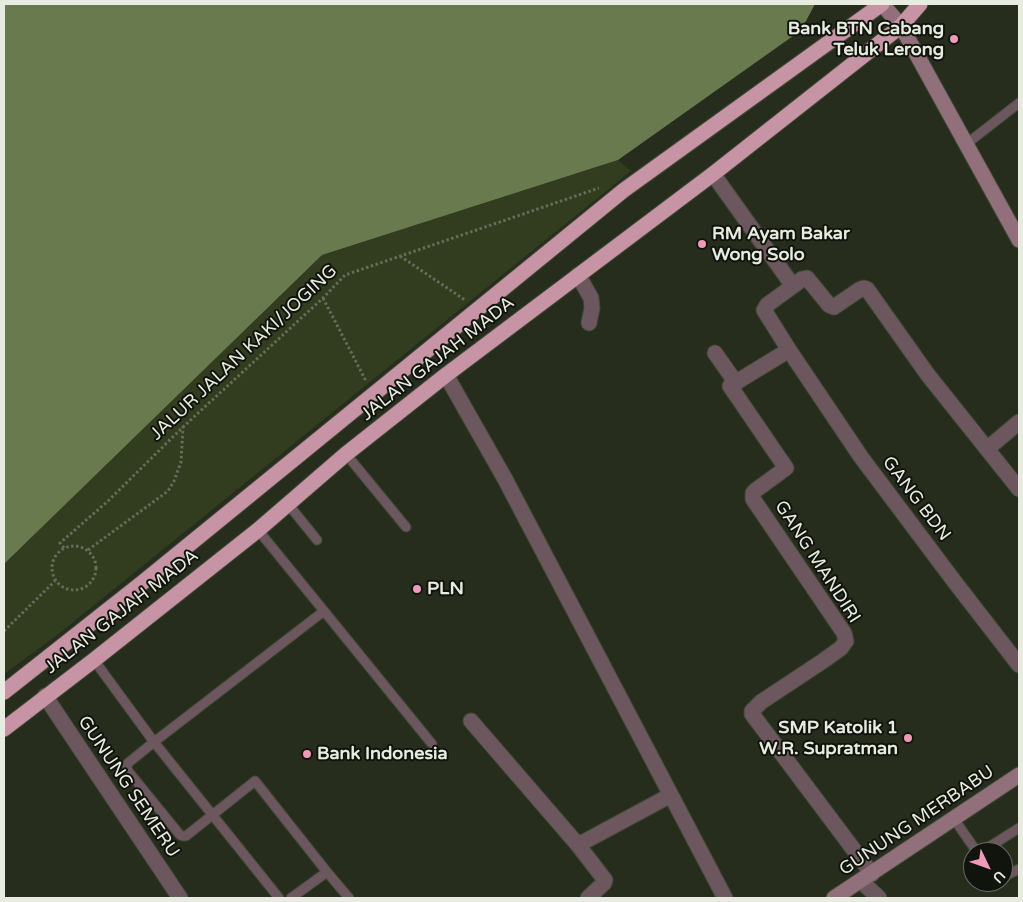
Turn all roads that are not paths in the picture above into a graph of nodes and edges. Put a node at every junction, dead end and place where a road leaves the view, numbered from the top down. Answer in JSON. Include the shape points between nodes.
{"nodes":[{"id":1,"x":882,"y":4,"type":"edge"},
{"id":2,"x":920,"y":4,"type":"edge"},
{"id":3,"x":901,"y":26,"type":"junction"},
{"id":4,"x":1019,"y":103,"type":"edge"},
{"id":5,"x":965,"y":145,"type":"junction"},
{"id":6,"x":713,"y":174,"type":"junction"},
{"id":7,"x":1019,"y":240,"type":"edge"},
{"id":8,"x":578,"y":275,"type":"junction"},
{"id":9,"x":792,"y":286,"type":"junction"},
{"id":10,"x":589,"y":322,"type":"dead end"},
{"id":11,"x":789,"y":350,"type":"junction"},
{"id":12,"x":715,"y":353,"type":"dead end"},
{"id":13,"x":446,"y":375,"type":"junction"},
{"id":14,"x":736,"y":383,"type":"junction"},
{"id":15,"x":1019,"y":422,"type":"edge"},
{"id":16,"x":987,"y":449,"type":"junction"},
{"id":17,"x":346,"y":454,"type":"junction"},
{"id":18,"x":1019,"y":488,"type":"edge"},
{"id":19,"x":288,"y":504,"type":"junction"},
{"id":20,"x":406,"y":527,"type":"dead end"},
{"id":21,"x":258,"y":530,"type":"junction"},
{"id":22,"x":318,"y":540,"type":"dead end"},
{"id":23,"x":324,"y":611,"type":"junction"},
{"id":24,"x":94,"y":660,"type":"junction"},
{"id":25,"x":1019,"y":665,"type":"edge"},
{"id":26,"x":4,"y":692,"type":"edge"},
{"id":27,"x":45,"y":696,"type":"junction"},
{"id":28,"x":471,"y":721,"type":"dead end"},
{"id":29,"x":4,"y":728,"type":"edge"},
{"id":30,"x":154,"y":742,"type":"junction"},
{"id":31,"x":432,"y":744,"type":"dead end"},
{"id":32,"x":1019,"y":775,"type":"edge"},
{"id":33,"x":671,"y":795,"type":"junction"},
{"id":34,"x":212,"y":815,"type":"junction"},
{"id":35,"x":954,"y":819,"type":"junction"},
{"id":36,"x":1019,"y":828,"type":"edge"},
{"id":37,"x":969,"y":842,"type":"edge"},
{"id":38,"x":997,"y":842,"type":"edge"},
{"id":39,"x":578,"y":845,"type":"junction"},
{"id":40,"x":326,"y":872,"type":"junction"},
{"id":41,"x":867,"y":877,"type":"junction"},
{"id":42,"x":180,"y":898,"type":"edge"},
{"id":43,"x":279,"y":898,"type":"edge"},
{"id":44,"x":291,"y":898,"type":"edge"},
{"id":45,"x":348,"y":898,"type":"edge"},
{"id":46,"x":588,"y":898,"type":"edge"},
{"id":47,"x":725,"y":898,"type":"edge"},
{"id":48,"x":834,"y":898,"type":"edge"},
{"id":49,"x":878,"y":898,"type":"edge"}],
"edges":[{"from":1,"to":3,"type":"street"},
{"from":1,"to":26,"type":"highway","name":"JALAN GAJAH MADA","via":[[624,190]]},
{"from":2,"to":3,"type":"highway","name":"JALAN GAJAH MADA"},
{"from":3,"to":5,"type":"street"},
{"from":3,"to":6,"type":"highway","name":"JALAN GAJAH MADA"},
{"from":4,"to":5,"type":"lane"},
{"from":5,"to":7,"type":"street"},
{"from":6,"to":8,"type":"highway","name":"JALAN GAJAH MADA"},
{"from":6,"to":9,"type":"street"},
{"from":8,"to":10,"type":"street","via":[[591,298]]},
{"from":8,"to":13,"type":"highway","name":"JALAN GAJAH MADA"},
{"from":9,"to":11,"type":"street","name":"GANG BDN","via":[[764,310]]},
{"from":9,"to":16,"type":"street","via":[[807,278],[834,307],[859,290],[867,289],[928,376]]},
{"from":11,"to":14,"type":"street"},
{"from":11,"to":25,"type":"street","name":"GANG BDN","via":[[861,457]]},
{"from":12,"to":14,"type":"street"},
{"from":13,"to":17,"type":"highway","name":"JALAN GAJAH MADA"},
{"from":13,"to":33,"type":"street","via":[[505,479]]},
{"from":14,"to":41,"type":"street","name":"GANG MANDIRI","via":[[730,386],[786,468],[753,493],[753,499],[844,633],[846,641],[823,661],[760,702],[752,714]]},
{"from":15,"to":16,"type":"street"},
{"from":16,"to":18,"type":"street"},
{"from":17,"to":19,"type":"highway","name":"JALAN GAJAH MADA"},
{"from":17,"to":20,"type":"lane"},
{"from":19,"to":21,"type":"highway","name":"JALAN GAJAH MADA"},
{"from":19,"to":22,"type":"lane"},
{"from":21,"to":23,"type":"lane"},
{"from":21,"to":24,"type":"highway","name":"JALAN GAJAH MADA"},
{"from":23,"to":30,"type":"lane"},
{"from":23,"to":31,"type":"lane"},
{"from":24,"to":27,"type":"highway","name":"JALAN GAJAH MADA"},
{"from":24,"to":30,"type":"lane"},
{"from":27,"to":29,"type":"highway","name":"JALAN GAJAH MADA"},
{"from":27,"to":42,"type":"street","name":"GUNUNG SEMERU"},
{"from":28,"to":39,"type":"street"},
{"from":30,"to":34,"type":"lane"},
{"from":30,"to":34,"type":"lane","via":[[128,763],[128,771],[180,835],[186,836]]},
{"from":32,"to":35,"type":"street","name":"GUNUNG MERBABU"},
{"from":33,"to":39,"type":"street"},
{"from":33,"to":47,"type":"street"},
{"from":34,"to":40,"type":"lane","via":[[255,782]]},
{"from":34,"to":43,"type":"lane"},
{"from":35,"to":37,"type":"lane"},
{"from":35,"to":41,"type":"street","name":"GUNUNG MERBABU"},
{"from":36,"to":38,"type":"lane"},
{"from":39,"to":46,"type":"street","via":[[605,880]]},
{"from":40,"to":44,"type":"lane"},
{"from":40,"to":45,"type":"lane"},
{"from":41,"to":48,"type":"street","name":"GUNUNG MERBABU"},
{"from":41,"to":49,"type":"street"}]}
